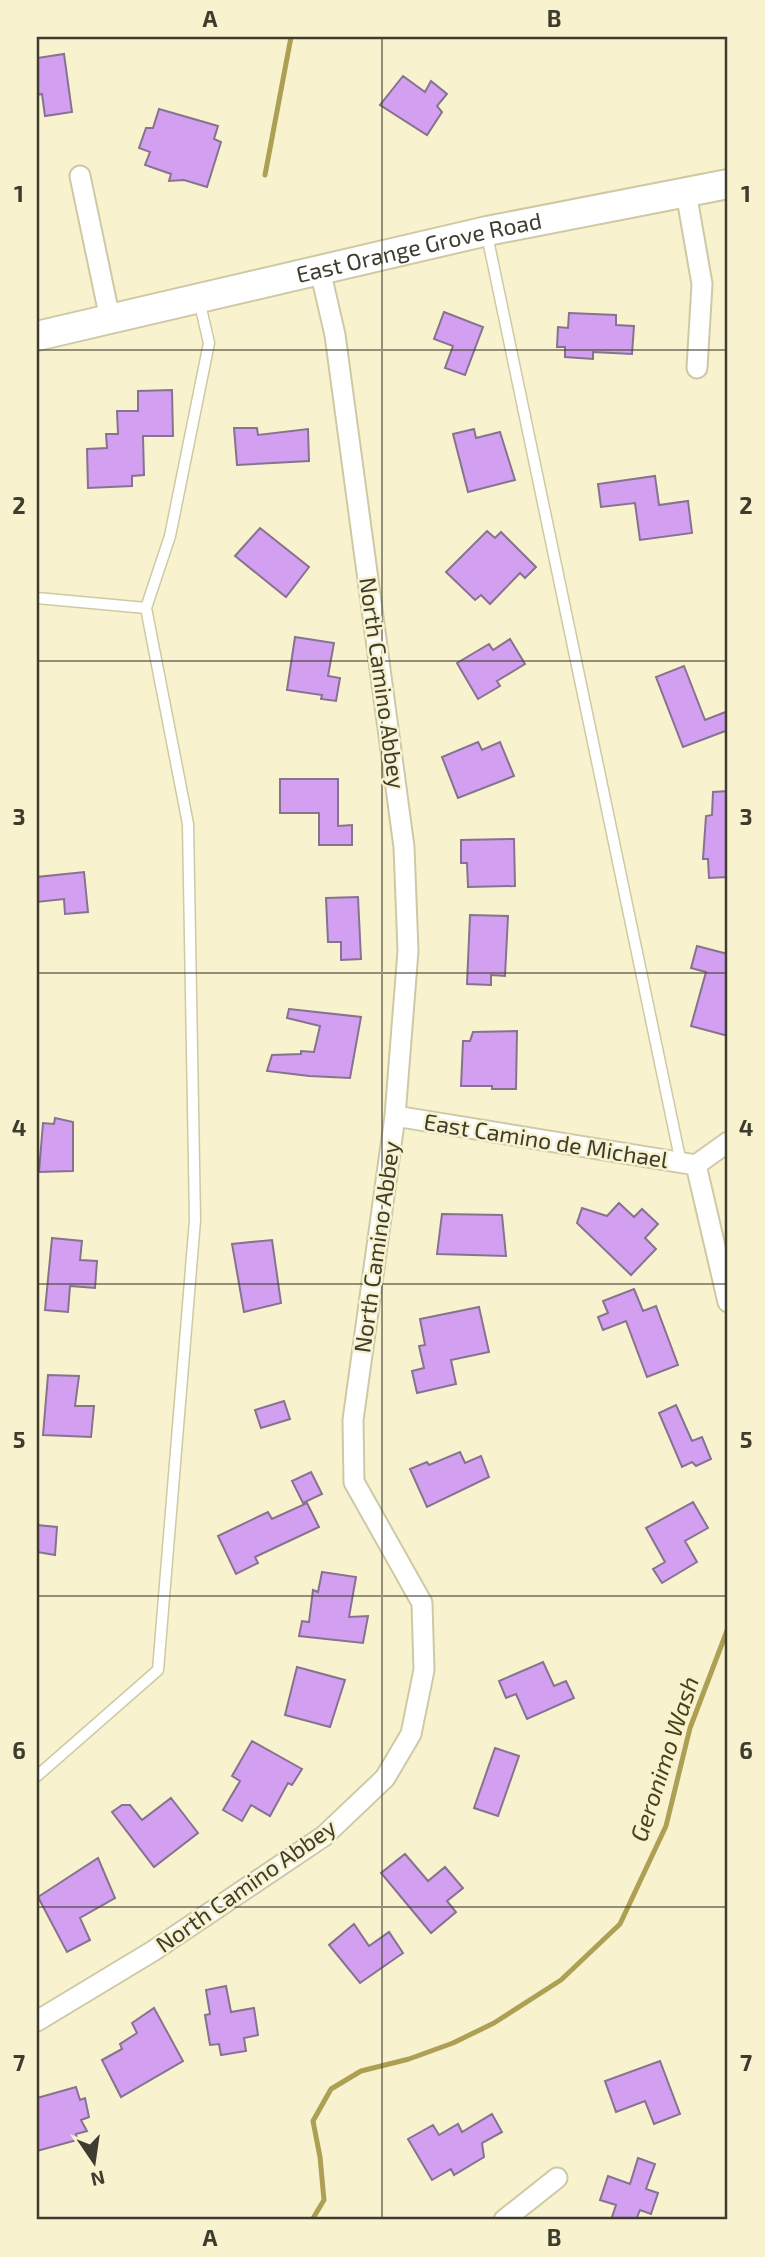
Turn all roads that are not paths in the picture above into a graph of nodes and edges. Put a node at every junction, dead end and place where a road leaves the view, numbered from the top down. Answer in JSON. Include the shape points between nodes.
{"nodes":[{"id":1,"x":80,"y":176,"type":"dead end"},
{"id":2,"x":728,"y":184,"type":"edge"},
{"id":3,"x":686,"y":192,"type":"junction"},
{"id":4,"x":487,"y":231,"type":"junction"},
{"id":5,"x":320,"y":270,"type":"junction"},
{"id":6,"x":198,"y":298,"type":"junction"},
{"id":7,"x":110,"y":319,"type":"junction"},
{"id":8,"x":37,"y":336,"type":"edge"},
{"id":9,"x":697,"y":368,"type":"dead end"},
{"id":10,"x":37,"y":598,"type":"edge"},
{"id":11,"x":146,"y":608,"type":"junction"},
{"id":12,"x":395,"y":1116,"type":"junction"},
{"id":13,"x":728,"y":1142,"type":"edge"},
{"id":14,"x":689,"y":1164,"type":"junction"},
{"id":15,"x":728,"y":1302,"type":"edge"},
{"id":16,"x":37,"y":1776,"type":"edge"},
{"id":17,"x":37,"y":2021,"type":"edge"},
{"id":18,"x":557,"y":2178,"type":"dead end"},
{"id":19,"x":504,"y":2220,"type":"edge"}],
"edges":[{"from":1,"to":7,"type":"street"},
{"from":2,"to":3,"type":"main road","name":"East Orange Grove Road"},
{"from":3,"to":4,"type":"main road","name":"East Orange Grove Road"},
{"from":3,"to":9,"type":"street","via":[[702,284]]},
{"from":4,"to":5,"type":"main road","name":"East Orange Grove Road"},
{"from":4,"to":14,"type":"lane"},
{"from":5,"to":6,"type":"main road","name":"East Orange Grove Road"},
{"from":5,"to":12,"type":"street","name":"North Camino Abbey","via":[[335,335],[404,848],[408,951]]},
{"from":6,"to":7,"type":"main road","name":"East Orange Grove Road"},
{"from":6,"to":11,"type":"lane","via":[[209,343],[170,536]]},
{"from":7,"to":8,"type":"main road","name":"East Orange Grove Road"},
{"from":10,"to":11,"type":"lane"},
{"from":11,"to":16,"type":"lane","via":[[188,824],[195,1220],[158,1670]]},
{"from":12,"to":14,"type":"street","name":"East Camino de Michael"},
{"from":12,"to":17,"type":"street","name":"North Camino Abbey","via":[[353,1420],[354,1482],[422,1603],[424,1670],[411,1734],[385,1778],[324,1836],[153,1951]]},
{"from":13,"to":14,"type":"street"},
{"from":14,"to":15,"type":"street"},
{"from":18,"to":19,"type":"street"}]}
